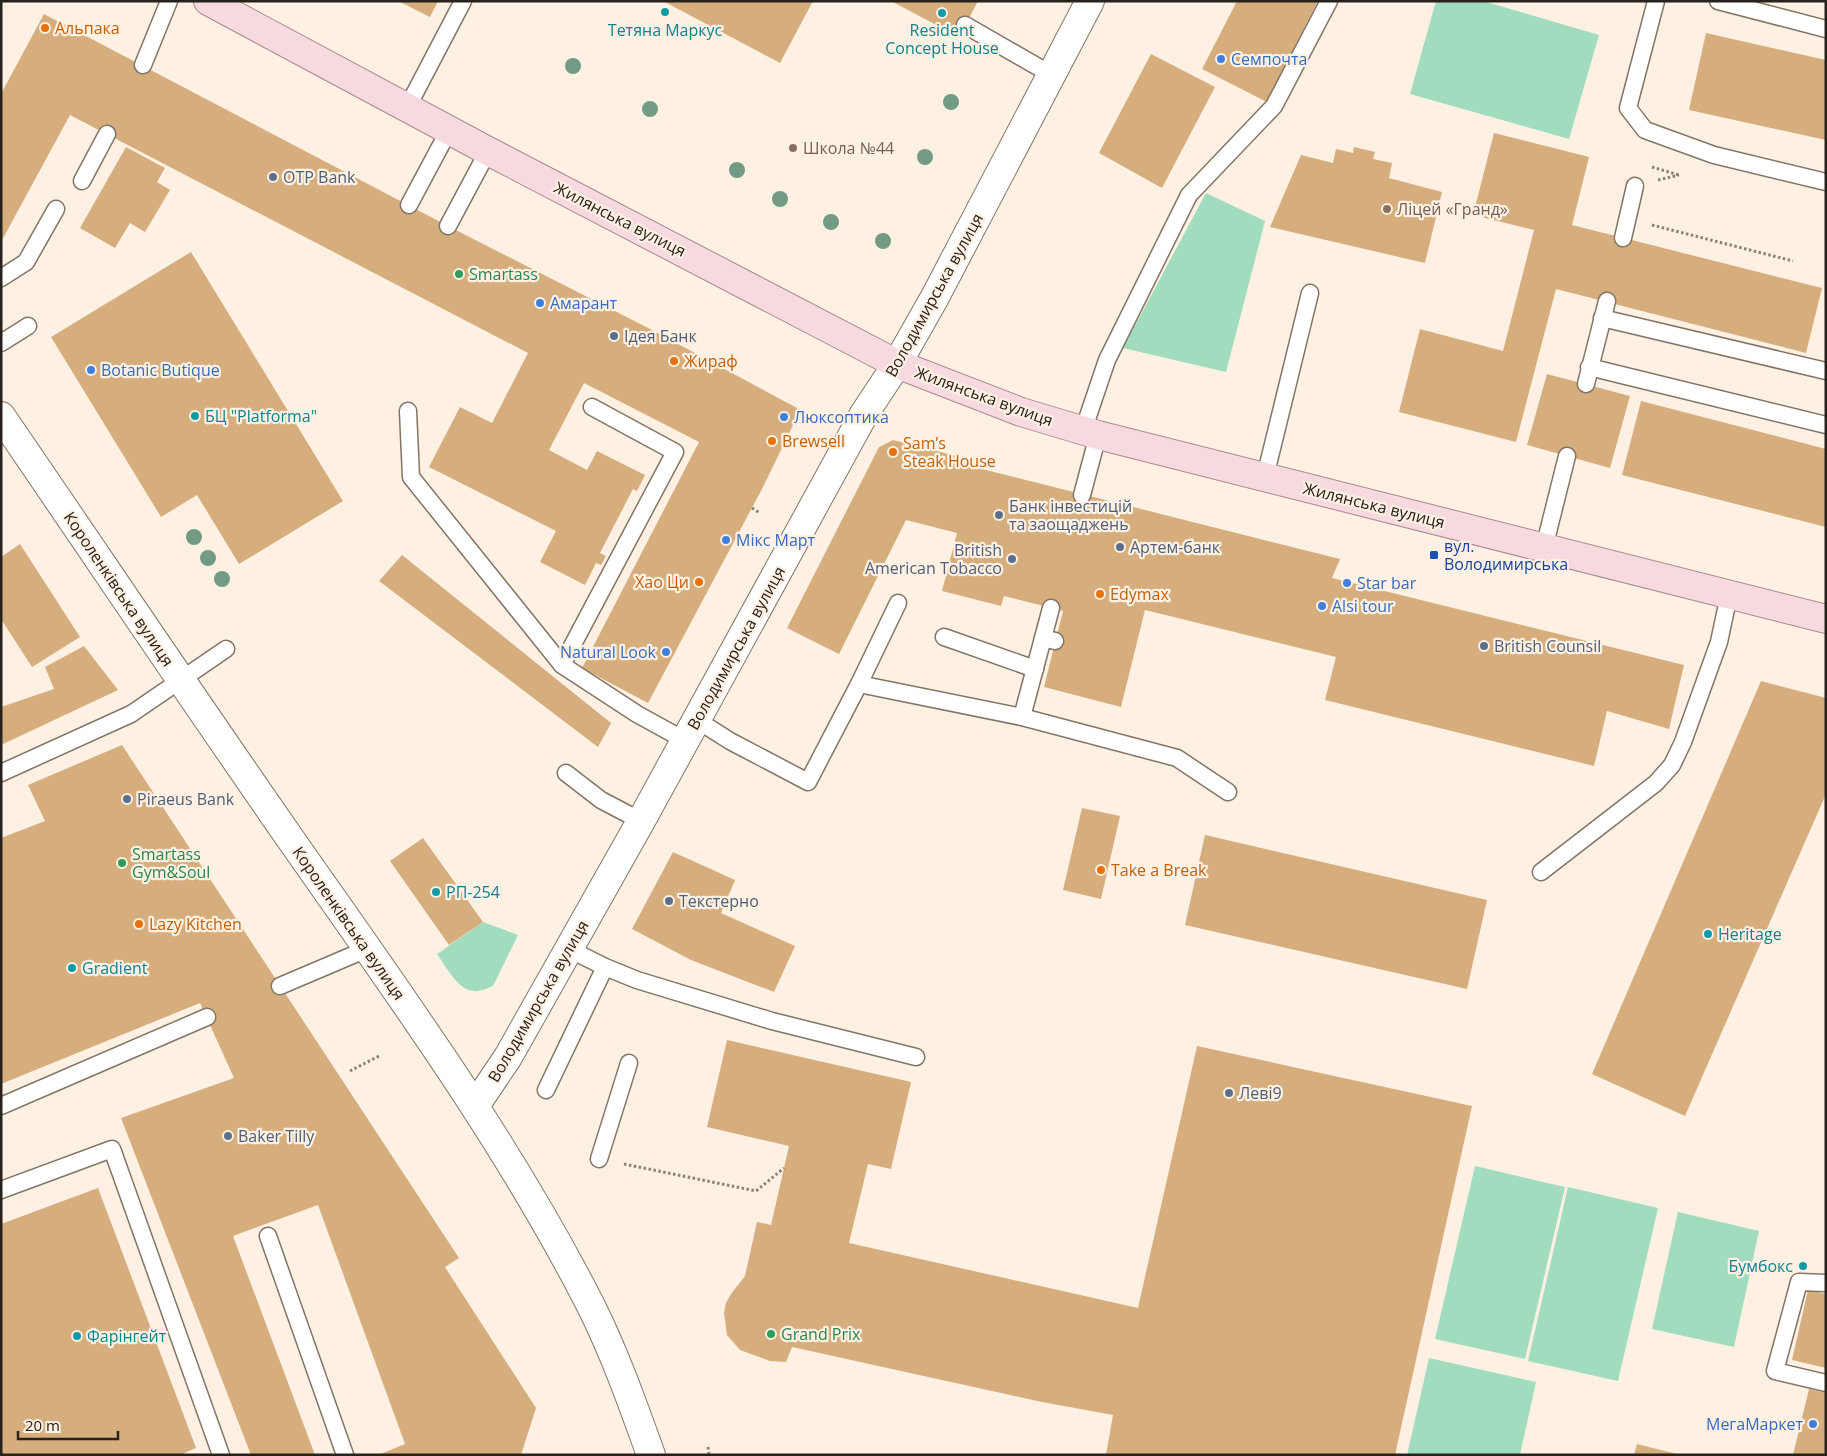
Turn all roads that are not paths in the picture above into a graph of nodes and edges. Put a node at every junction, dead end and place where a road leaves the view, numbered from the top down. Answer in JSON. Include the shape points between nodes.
{"nodes":[{"id":1,"x":169,"y":1,"type":"edge"},
{"id":2,"x":208,"y":1,"type":"edge"},
{"id":3,"x":463,"y":1,"type":"edge"},
{"id":4,"x":1090,"y":1,"type":"edge"},
{"id":5,"x":1329,"y":1,"type":"edge"},
{"id":6,"x":1656,"y":1,"type":"edge"},
{"id":7,"x":1718,"y":1,"type":"edge"},
{"id":8,"x":965,"y":25,"type":"dead end"},
{"id":9,"x":1826,"y":29,"type":"edge"},
{"id":10,"x":143,"y":65,"type":"dead end"},
{"id":11,"x":1052,"y":75,"type":"junction"},
{"id":12,"x":407,"y":108,"type":"junction"},
{"id":13,"x":450,"y":130,"type":"junction"},
{"id":14,"x":107,"y":134,"type":"dead end"},
{"id":15,"x":488,"y":151,"type":"junction"},
{"id":16,"x":82,"y":181,"type":"dead end"},
{"id":17,"x":1826,"y":182,"type":"edge"},
{"id":18,"x":1635,"y":186,"type":"dead end"},
{"id":19,"x":408,"y":205,"type":"dead end"},
{"id":20,"x":56,"y":209,"type":"dead end"},
{"id":21,"x":448,"y":226,"type":"dead end"},
{"id":22,"x":1623,"y":238,"type":"dead end"},
{"id":23,"x":1,"y":278,"type":"edge"},
{"id":24,"x":1310,"y":293,"type":"dead end"},
{"id":25,"x":1607,"y":301,"type":"dead end"},
{"id":26,"x":1602,"y":318,"type":"junction"},
{"id":27,"x":28,"y":326,"type":"dead end"},
{"id":28,"x":1,"y":343,"type":"edge"},
{"id":29,"x":897,"y":364,"type":"junction"},
{"id":30,"x":1589,"y":368,"type":"junction"},
{"id":31,"x":1826,"y":371,"type":"edge"},
{"id":32,"x":1586,"y":384,"type":"dead end"},
{"id":33,"x":592,"y":407,"type":"dead end"},
{"id":34,"x":408,"y":412,"type":"dead end"},
{"id":35,"x":1826,"y":425,"type":"edge"},
{"id":36,"x":6,"y":432,"type":"edge"},
{"id":37,"x":1091,"y":433,"type":"junction"},
{"id":38,"x":1567,"y":456,"type":"dead end"},
{"id":39,"x":1265,"y":477,"type":"junction"},
{"id":40,"x":1082,"y":495,"type":"dead end"},
{"id":41,"x":1544,"y":548,"type":"junction"},
{"id":42,"x":1729,"y":595,"type":"junction"},
{"id":43,"x":898,"y":603,"type":"dead end"},
{"id":44,"x":1051,"y":608,"type":"dead end"},
{"id":45,"x":1826,"y":619,"type":"edge"},
{"id":46,"x":944,"y":637,"type":"dead end"},
{"id":47,"x":226,"y":649,"type":"dead end"},
{"id":48,"x":562,"y":665,"type":"junction"},
{"id":49,"x":1035,"y":669,"type":"junction"},
{"id":50,"x":180,"y":680,"type":"junction"},
{"id":51,"x":859,"y":684,"type":"junction"},
{"id":52,"x":1022,"y":717,"type":"junction"},
{"id":53,"x":692,"y":730,"type":"junction"},
{"id":54,"x":1,"y":773,"type":"edge"},
{"id":55,"x":566,"y":773,"type":"dead end"},
{"id":56,"x":1228,"y":792,"type":"dead end"},
{"id":57,"x":641,"y":822,"type":"junction"},
{"id":58,"x":1541,"y":872,"type":"dead end"},
{"id":59,"x":368,"y":948,"type":"junction"},
{"id":60,"x":569,"y":949,"type":"junction"},
{"id":61,"x":605,"y":967,"type":"junction"},
{"id":62,"x":280,"y":986,"type":"dead end"},
{"id":63,"x":207,"y":1017,"type":"dead end"},
{"id":64,"x":916,"y":1057,"type":"dead end"},
{"id":65,"x":629,"y":1063,"type":"dead end"},
{"id":66,"x":546,"y":1090,"type":"dead end"},
{"id":67,"x":1,"y":1106,"type":"edge"},
{"id":68,"x":475,"y":1106,"type":"junction"},
{"id":69,"x":599,"y":1159,"type":"road end"},
{"id":70,"x":1,"y":1190,"type":"edge"},
{"id":71,"x":268,"y":1236,"type":"dead end"},
{"id":72,"x":1826,"y":1283,"type":"edge"},
{"id":73,"x":1826,"y":1383,"type":"edge"},
{"id":74,"x":221,"y":1455,"type":"edge"},
{"id":75,"x":345,"y":1455,"type":"edge"},
{"id":76,"x":652,"y":1455,"type":"edge"}],
"edges":[{"from":1,"to":10,"type":"lane"},
{"from":2,"to":12,"type":"main road","name":"Жилянська вулиця"},
{"from":3,"to":12,"type":"lane"},
{"from":4,"to":11,"type":"street","name":"Володимирська вулиця"},
{"from":5,"to":37,"type":"lane","via":[[1274,106],[1189,195],[1107,360]]},
{"from":6,"to":17,"type":"lane","via":[[1628,108],[1645,130],[1714,155]]},
{"from":7,"to":9,"type":"lane"},
{"from":8,"to":11,"type":"lane"},
{"from":11,"to":29,"type":"street","name":"Володимирська вулиця"},
{"from":12,"to":13,"type":"main road","name":"Жилянська вулиця"},
{"from":13,"to":15,"type":"main road","name":"Жилянська вулиця"},
{"from":13,"to":19,"type":"lane"},
{"from":14,"to":16,"type":"lane"},
{"from":15,"to":21,"type":"lane"},
{"from":15,"to":29,"type":"main road","name":"Жилянська вулиця"},
{"from":18,"to":22,"type":"lane"},
{"from":20,"to":23,"type":"lane","via":[[26,262]]},
{"from":24,"to":39,"type":"lane"},
{"from":25,"to":26,"type":"lane"},
{"from":26,"to":30,"type":"lane"},
{"from":26,"to":31,"type":"lane"},
{"from":27,"to":28,"type":"lane"},
{"from":29,"to":37,"type":"main road","name":"Жилянська вулиця","via":[[1021,412]]},
{"from":29,"to":53,"type":"street","name":"Володимирська вулиця","via":[[864,414]]},
{"from":30,"to":32,"type":"lane"},
{"from":30,"to":35,"type":"lane"},
{"from":33,"to":48,"type":"lane","via":[[675,452]]},
{"from":34,"to":48,"type":"lane","via":[[411,477]]},
{"from":36,"to":50,"type":"street","name":"Короленківська вулиця"},
{"from":37,"to":39,"type":"main road","name":"Жилянська вулиця"},
{"from":37,"to":40,"type":"lane"},
{"from":38,"to":41,"type":"lane"},
{"from":39,"to":41,"type":"main road","name":"Жилянська вулиця"},
{"from":41,"to":42,"type":"main road","name":"Жилянська вулиця"},
{"from":42,"to":45,"type":"main road","name":"Жилянська вулиця"},
{"from":42,"to":58,"type":"lane","via":[[1719,642],[1672,766],[1656,783]]},
{"from":43,"to":51,"type":"lane"},
{"from":44,"to":49,"type":"lane","via":[[1049,640]]},
{"from":46,"to":49,"type":"lane"},
{"from":47,"to":50,"type":"lane"},
{"from":48,"to":53,"type":"lane","via":[[637,714]]},
{"from":49,"to":52,"type":"lane"},
{"from":50,"to":54,"type":"lane","via":[[130,714]]},
{"from":50,"to":59,"type":"street","name":"Короленківська вулиця"},
{"from":51,"to":52,"type":"lane"},
{"from":51,"to":53,"type":"lane","via":[[808,782],[730,741]]},
{"from":52,"to":56,"type":"lane","via":[[1177,758]]},
{"from":53,"to":57,"type":"street","name":"Володимирська вулиця"},
{"from":55,"to":57,"type":"lane","via":[[601,800]]},
{"from":57,"to":60,"type":"street","name":"Володимирська вулиця"},
{"from":59,"to":62,"type":"lane"},
{"from":59,"to":68,"type":"street","name":"Короленківська вулиця"},
{"from":60,"to":61,"type":"lane"},
{"from":60,"to":68,"type":"street","name":"Володимирська вулиця","via":[[508,1057]]},
{"from":61,"to":64,"type":"lane","via":[[637,980],[772,1021]]},
{"from":61,"to":66,"type":"lane"},
{"from":63,"to":67,"type":"lane"},
{"from":65,"to":69,"type":"lane"},
{"from":68,"to":76,"type":"street","name":"Короленківська вулиця","via":[[557,1242],[592,1309],[624,1380]]},
{"from":70,"to":74,"type":"lane","via":[[112,1149]]},
{"from":71,"to":75,"type":"lane"},
{"from":72,"to":73,"type":"lane","via":[[1799,1282],[1775,1371]]}]}
